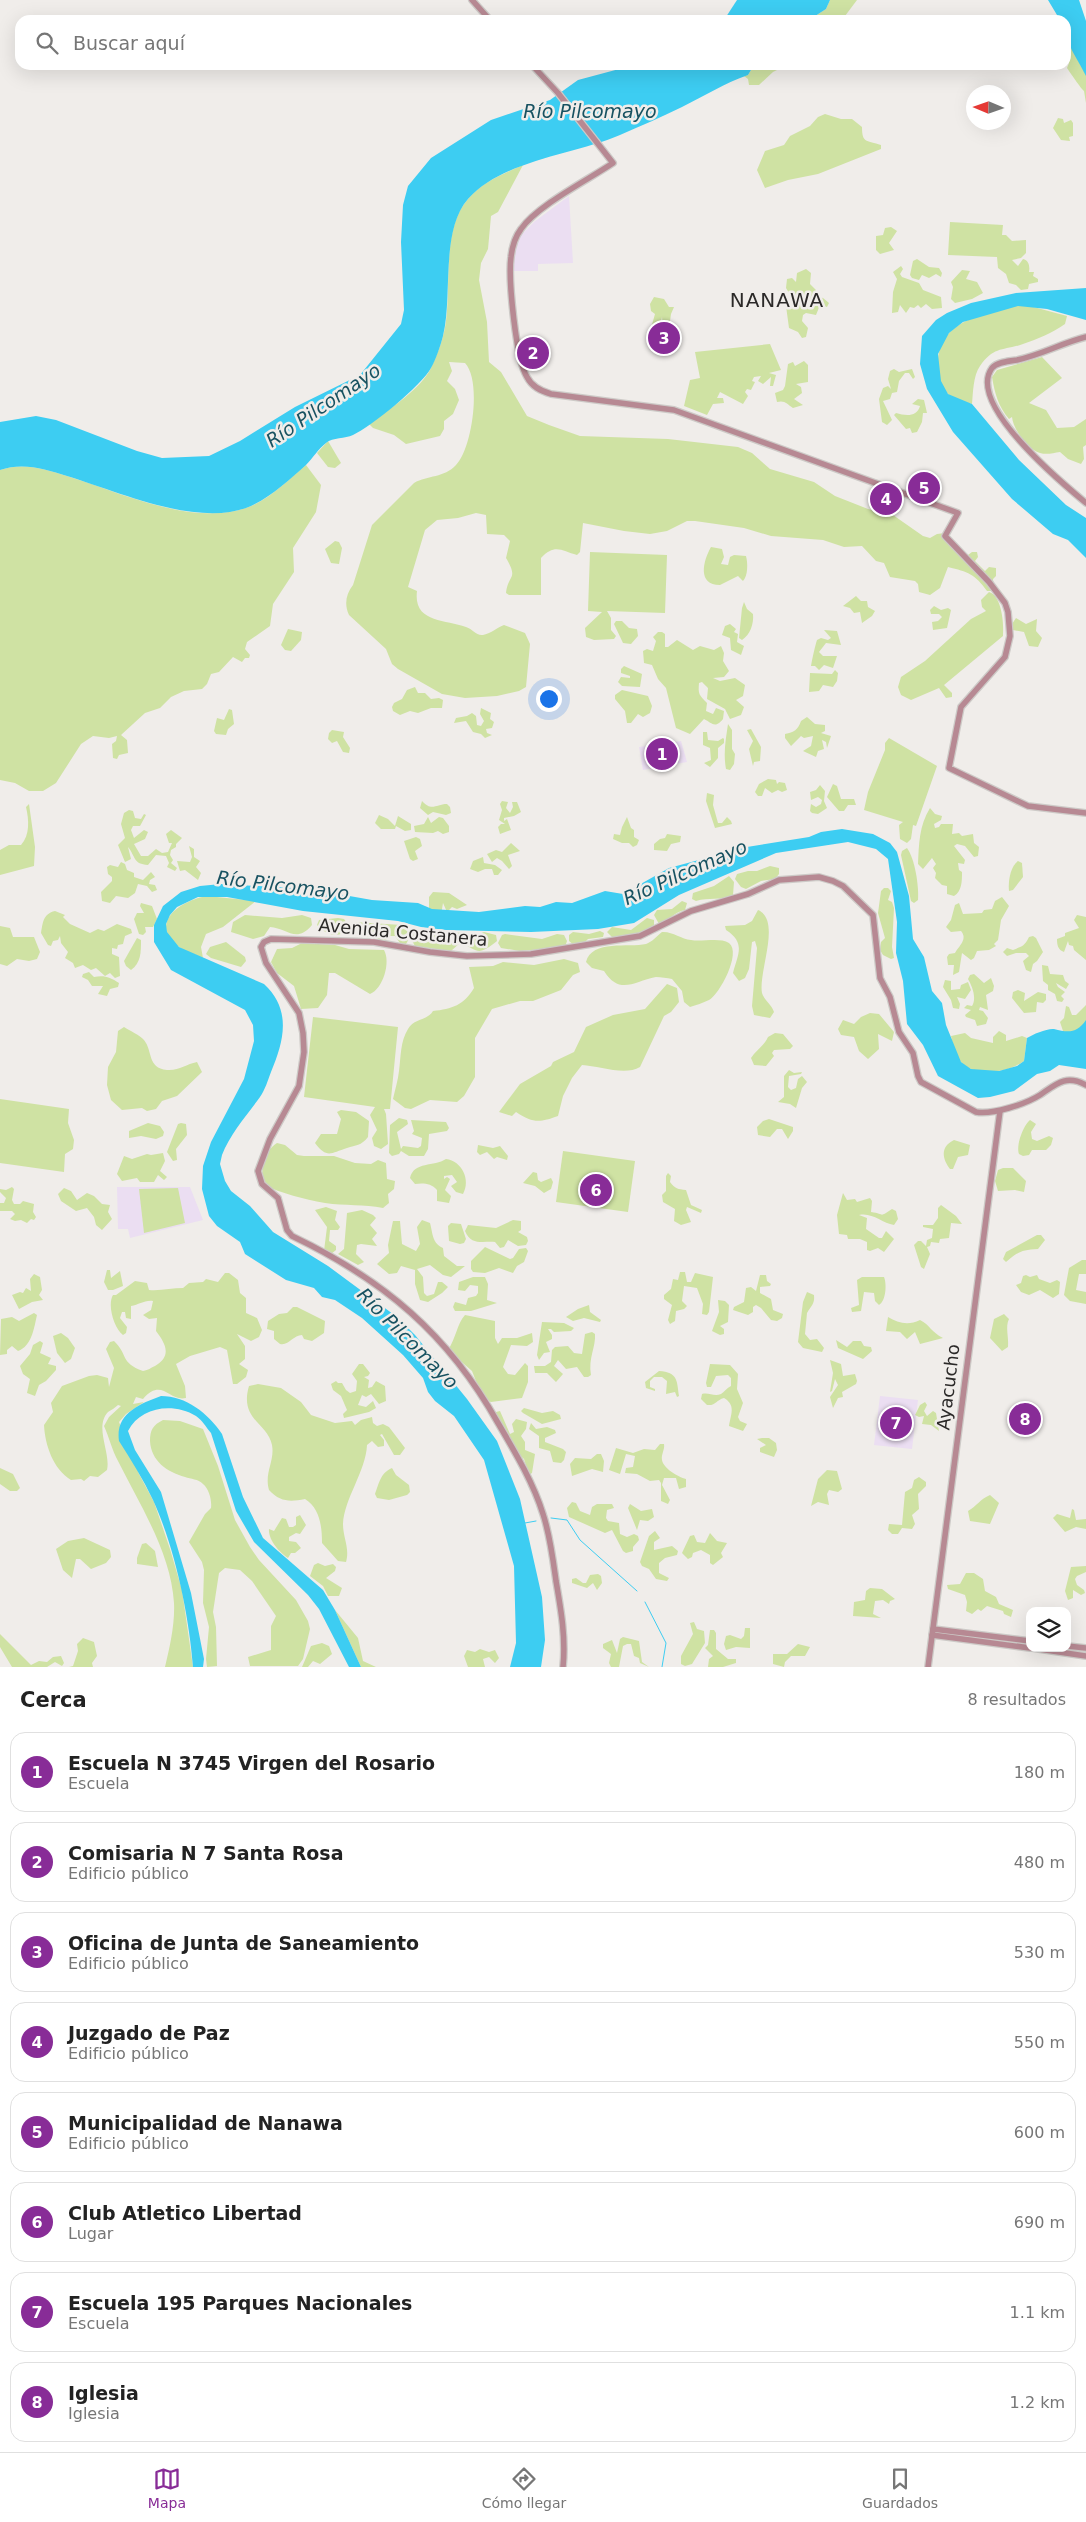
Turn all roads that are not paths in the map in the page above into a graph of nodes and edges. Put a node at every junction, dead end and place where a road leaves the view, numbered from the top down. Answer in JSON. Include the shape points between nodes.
{"nodes":[{"id":1,"x":472,"y":0,"type":"edge"},
{"id":2,"x":486,"y":15,"type":"edge"},
{"id":3,"x":537,"y":70,"type":"edge"},
{"id":4,"x":1086,"y":337,"type":"edge"},
{"id":5,"x":1086,"y":502,"type":"edge"},
{"id":6,"x":1086,"y":813,"type":"edge"},
{"id":7,"x":1086,"y":1085,"type":"edge"},
{"id":8,"x":1000,"y":1111,"type":"junction"},
{"id":9,"x":933,"y":1632,"type":"junction"},
{"id":10,"x":1026,"y":1641,"type":"edge"},
{"id":11,"x":1071,"y":1646,"type":"edge"},
{"id":12,"x":1026,"y":1647,"type":"edge"},
{"id":13,"x":1086,"y":1648,"type":"edge"},
{"id":14,"x":1058,"y":1652,"type":"edge"},
{"id":15,"x":1086,"y":1656,"type":"edge"},
{"id":16,"x":563,"y":1667,"type":"edge"},
{"id":17,"x":928,"y":1667,"type":"edge"}],
"edges":[{"from":1,"to":2,"type":"street"},
{"from":3,"to":6,"type":"street","via":[[613,163],[526,223],[514,244],[510,270],[516,333],[527,378],[540,390],[551,394],[674,410],[958,514],[945,536],[1005,603],[1010,636],[1005,657],[961,707],[949,768],[1028,806]]},
{"from":4,"to":5,"type":"street","via":[[1042,354],[1001,363],[993,367],[989,376],[994,403],[1012,434]]},
{"from":7,"to":8,"type":"street","name":"Avenida Costanera","via":[[1061,1080],[1039,1096]]},
{"from":8,"to":9,"type":"street","name":"Ayacucho"},
{"from":8,"to":16,"type":"street","name":"Avenida Costanera","via":[[976,1112],[921,1082],[913,1053],[898,1032],[890,997],[880,978],[873,916],[843,886],[833,881],[813,877],[779,880],[748,894],[691,911],[640,936],[539,953],[467,956],[374,942],[271,939],[264,942],[261,947],[266,963],[299,1013],[304,1052],[299,1086],[266,1146],[259,1178],[278,1198],[287,1230],[292,1236],[344,1263],[404,1306],[441,1340],[469,1375],[495,1416],[515,1451],[543,1514],[564,1635]]},
{"from":9,"to":10,"type":"street"},
{"from":9,"to":12,"type":"street"},
{"from":9,"to":17,"type":"street","name":"Ayacucho"},
{"from":11,"to":13,"type":"street"},
{"from":14,"to":15,"type":"street"}]}
